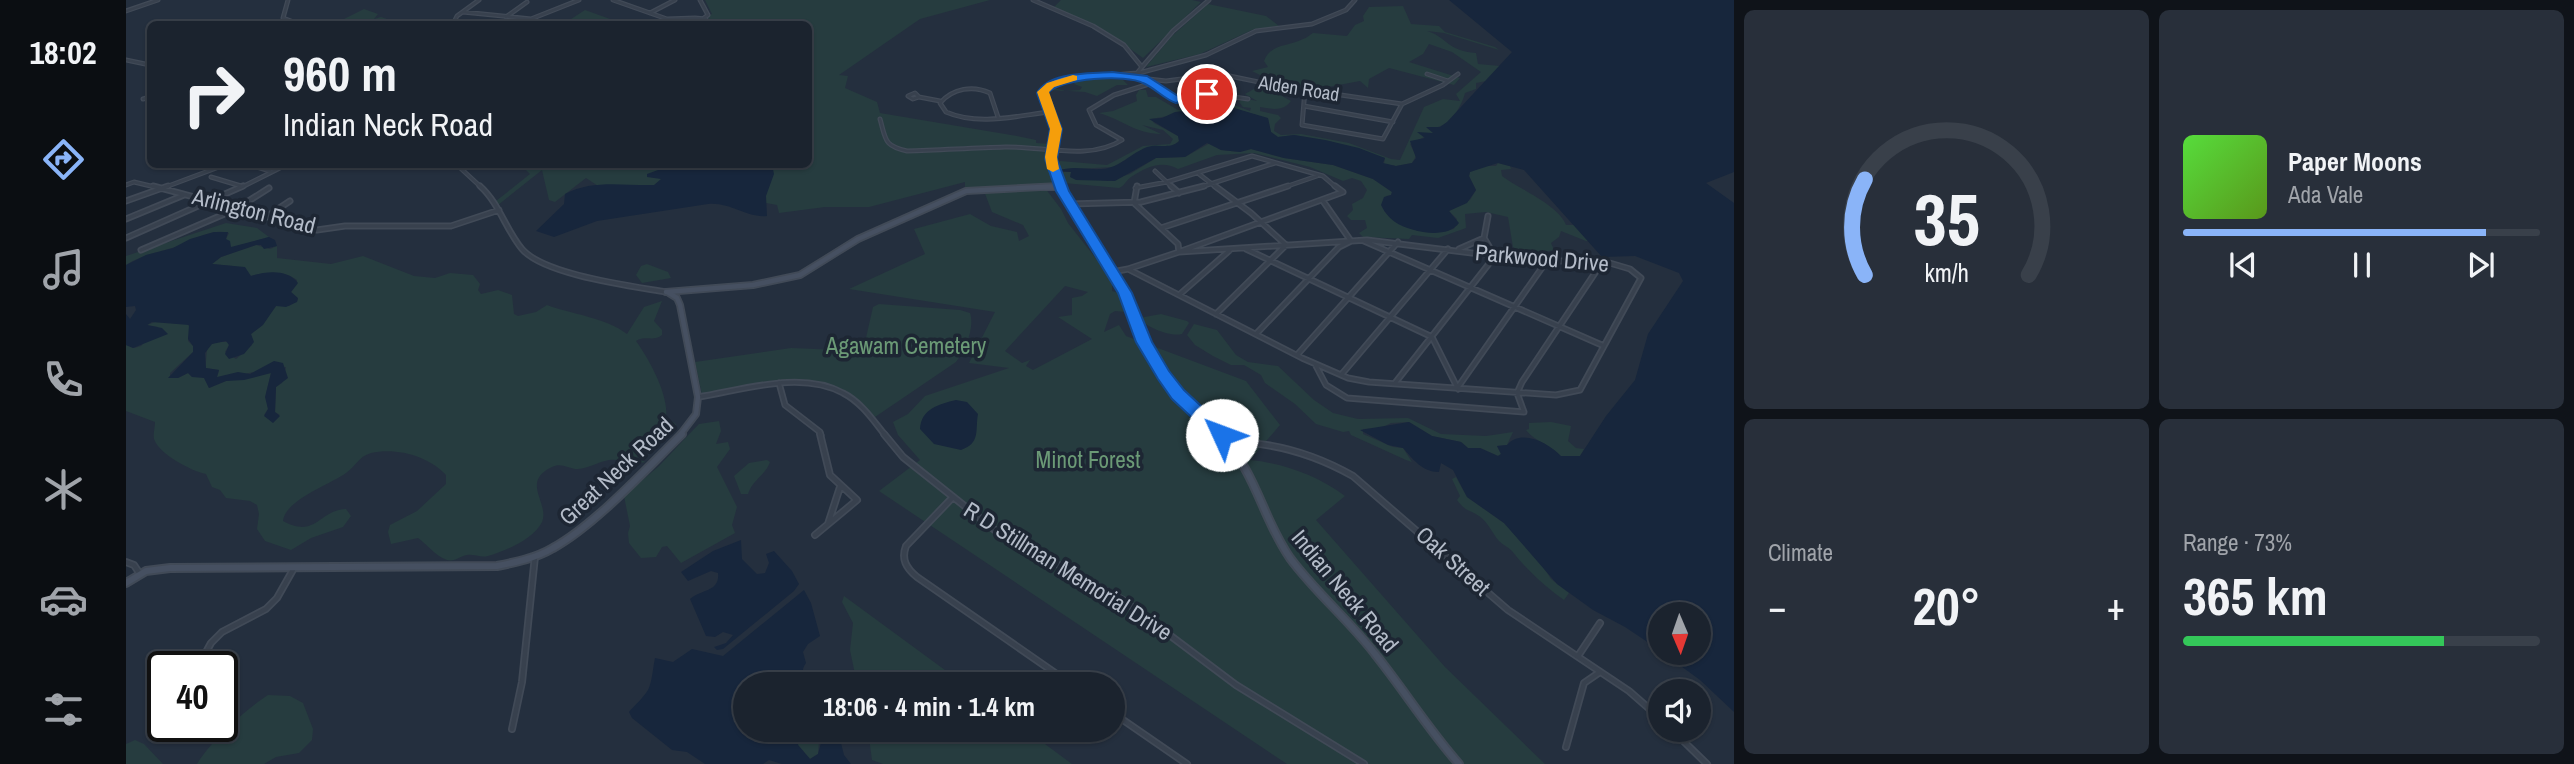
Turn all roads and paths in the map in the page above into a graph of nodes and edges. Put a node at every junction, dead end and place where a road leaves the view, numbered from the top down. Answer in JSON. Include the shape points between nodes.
{"nodes":[{"id":1,"x":158,"y":0,"type":"edge"},
{"id":2,"x":288,"y":0,"type":"edge"},
{"id":3,"x":479,"y":0,"type":"edge"},
{"id":4,"x":579,"y":0,"type":"edge"},
{"id":5,"x":613,"y":0,"type":"edge"},
{"id":6,"x":675,"y":0,"type":"edge"},
{"id":7,"x":700,"y":0,"type":"edge"},
{"id":8,"x":1033,"y":0,"type":"edge"},
{"id":9,"x":1209,"y":0,"type":"edge"},
{"id":10,"x":1348,"y":0,"type":"edge"},
{"id":11,"x":1355,"y":1,"type":"edge"},
{"id":12,"x":527,"y":2,"type":"edge"},
{"id":13,"x":126,"y":10,"type":"edge"},
{"id":14,"x":463,"y":12,"type":"junction"},
{"id":15,"x":650,"y":13,"type":"junction"},
{"id":16,"x":506,"y":17,"type":"junction"},
{"id":17,"x":292,"y":21,"type":"edge"},
{"id":18,"x":456,"y":21,"type":"edge"},
{"id":19,"x":126,"y":60,"type":"edge"},
{"id":20,"x":147,"y":64,"type":"edge"},
{"id":21,"x":1142,"y":67,"type":"junction"},
{"id":22,"x":1137,"y":73,"type":"junction"},
{"id":23,"x":1427,"y":74,"type":"dead end"},
{"id":24,"x":1458,"y":74,"type":"dead end"},
{"id":25,"x":1112,"y":75,"type":"junction"},
{"id":26,"x":1144,"y":78,"type":"junction"},
{"id":27,"x":1166,"y":80,"type":"junction"},
{"id":28,"x":1448,"y":81,"type":"junction"},
{"id":29,"x":1149,"y":84,"type":"junction"},
{"id":30,"x":1304,"y":90,"type":"junction"},
{"id":31,"x":919,"y":97,"type":"dead end"},
{"id":32,"x":147,"y":98,"type":"edge"},
{"id":33,"x":143,"y":99,"type":"dead end"},
{"id":34,"x":1248,"y":99,"type":"dead end"},
{"id":35,"x":940,"y":101,"type":"junction"},
{"id":36,"x":1402,"y":104,"type":"junction"},
{"id":37,"x":1304,"y":106,"type":"junction"},
{"id":38,"x":1049,"y":112,"type":"junction"},
{"id":39,"x":998,"y":117,"type":"junction"},
{"id":40,"x":880,"y":119,"type":"dead end"},
{"id":41,"x":1392,"y":122,"type":"junction"},
{"id":42,"x":1053,"y":148,"type":"junction"},
{"id":43,"x":1277,"y":163,"type":"junction"},
{"id":44,"x":216,"y":168,"type":"edge"},
{"id":45,"x":260,"y":168,"type":"edge"},
{"id":46,"x":280,"y":168,"type":"edge"},
{"id":47,"x":460,"y":168,"type":"edge"},
{"id":48,"x":272,"y":172,"type":"junction"},
{"id":49,"x":1155,"y":172,"type":"dead end"},
{"id":50,"x":1199,"y":173,"type":"junction"},
{"id":51,"x":1318,"y":175,"type":"junction"},
{"id":52,"x":211,"y":177,"type":"dead end"},
{"id":53,"x":1167,"y":181,"type":"junction"},
{"id":54,"x":1212,"y":183,"type":"junction"},
{"id":55,"x":126,"y":185,"type":"edge"},
{"id":56,"x":243,"y":186,"type":"junction"},
{"id":57,"x":1060,"y":186,"type":"junction"},
{"id":58,"x":163,"y":188,"type":"junction"},
{"id":59,"x":269,"y":188,"type":"dead end"},
{"id":60,"x":1180,"y":193,"type":"junction"},
{"id":61,"x":186,"y":195,"type":"junction"},
{"id":62,"x":126,"y":201,"type":"edge"},
{"id":63,"x":290,"y":201,"type":"dead end"},
{"id":64,"x":1323,"y":201,"type":"junction"},
{"id":65,"x":211,"y":202,"type":"junction"},
{"id":66,"x":1237,"y":202,"type":"junction"},
{"id":67,"x":1134,"y":203,"type":"junction"},
{"id":68,"x":1070,"y":204,"type":"junction"},
{"id":69,"x":236,"y":209,"type":"junction"},
{"id":70,"x":499,"y":210,"type":"junction"},
{"id":71,"x":1488,"y":216,"type":"dead end"},
{"id":72,"x":266,"y":217,"type":"junction"},
{"id":73,"x":126,"y":219,"type":"edge"},
{"id":74,"x":1262,"y":222,"type":"junction"},
{"id":75,"x":1160,"y":228,"type":"junction"},
{"id":76,"x":126,"y":237,"type":"edge"},
{"id":77,"x":1484,"y":238,"type":"junction"},
{"id":78,"x":1362,"y":240,"type":"junction"},
{"id":79,"x":1351,"y":241,"type":"junction"},
{"id":80,"x":1398,"y":243,"type":"junction"},
{"id":81,"x":1286,"y":245,"type":"junction"},
{"id":82,"x":1232,"y":248,"type":"junction"},
{"id":83,"x":1243,"y":248,"type":"junction"},
{"id":84,"x":1447,"y":249,"type":"junction"},
{"id":85,"x":141,"y":250,"type":"dead end"},
{"id":86,"x":1179,"y":252,"type":"junction"},
{"id":87,"x":1390,"y":252,"type":"junction"},
{"id":88,"x":1495,"y":256,"type":"junction"},
{"id":89,"x":1272,"y":260,"type":"junction"},
{"id":90,"x":1547,"y":261,"type":"junction"},
{"id":91,"x":1602,"y":261,"type":"junction"},
{"id":92,"x":1128,"y":269,"type":"junction"},
{"id":93,"x":1429,"y":269,"type":"junction"},
{"id":94,"x":1112,"y":272,"type":"junction"},
{"id":95,"x":1310,"y":278,"type":"junction"},
{"id":96,"x":1470,"y":288,"type":"junction"},
{"id":97,"x":666,"y":292,"type":"junction"},
{"id":98,"x":1179,"y":296,"type":"junction"},
{"id":99,"x":1348,"y":296,"type":"junction"},
{"id":100,"x":1514,"y":307,"type":"junction"},
{"id":101,"x":1216,"y":314,"type":"junction"},
{"id":102,"x":1389,"y":316,"type":"junction"},
{"id":103,"x":1557,"y":326,"type":"junction"},
{"id":104,"x":1256,"y":334,"type":"junction"},
{"id":105,"x":1432,"y":337,"type":"junction"},
{"id":106,"x":1604,"y":346,"type":"junction"},
{"id":107,"x":1297,"y":355,"type":"junction"},
{"id":108,"x":1315,"y":364,"type":"junction"},
{"id":109,"x":1341,"y":375,"type":"junction"},
{"id":110,"x":779,"y":383,"type":"junction"},
{"id":111,"x":1394,"y":384,"type":"junction"},
{"id":112,"x":1458,"y":389,"type":"junction"},
{"id":113,"x":1517,"y":393,"type":"junction"},
{"id":114,"x":698,"y":397,"type":"junction"},
{"id":115,"x":1229,"y":442,"type":"junction"},
{"id":116,"x":840,"y":487,"type":"junction"},
{"id":117,"x":952,"y":498,"type":"junction"},
{"id":118,"x":827,"y":526,"type":"junction"},
{"id":119,"x":815,"y":535,"type":"dead end"},
{"id":120,"x":536,"y":556,"type":"junction"},
{"id":121,"x":126,"y":562,"type":"edge"},
{"id":122,"x":295,"y":566,"type":"junction"},
{"id":123,"x":140,"y":574,"type":"junction"},
{"id":124,"x":126,"y":583,"type":"edge"},
{"id":125,"x":1600,"y":624,"type":"dead end"},
{"id":126,"x":207,"y":651,"type":"edge"},
{"id":127,"x":1577,"y":657,"type":"junction"},
{"id":128,"x":1055,"y":672,"type":"edge"},
{"id":129,"x":1600,"y":672,"type":"junction"},
{"id":130,"x":1648,"y":707,"type":"edge"},
{"id":131,"x":1125,"y":721,"type":"edge"},
{"id":132,"x":512,"y":729,"type":"dead end"},
{"id":133,"x":1684,"y":742,"type":"edge"},
{"id":134,"x":1566,"y":747,"type":"dead end"},
{"id":135,"x":1187,"y":764,"type":"edge"},
{"id":136,"x":1364,"y":764,"type":"edge"},
{"id":137,"x":1460,"y":764,"type":"edge"},
{"id":138,"x":1707,"y":764,"type":"edge"}],
"edges":[{"from":1,"to":13,"type":"street"},
{"from":2,"to":17,"type":"street","via":[[282,15]]},
{"from":3,"to":14,"type":"street"},
{"from":4,"to":16,"type":"street","via":[[533,19]]},
{"from":5,"to":15,"type":"street"},
{"from":6,"to":15,"type":"street"},
{"from":7,"to":15,"type":"street","via":[[708,14],[704,18],[669,19]]},
{"from":8,"to":21,"type":"street","via":[[1124,45]]},
{"from":9,"to":21,"type":"street","via":[[1173,31]]},
{"from":10,"to":11,"type":"street"},
{"from":11,"to":22,"type":"street","name":"Indian Neck Road","via":[[1344,12],[1310,24],[1256,31],[1208,54]]},
{"from":12,"to":16,"type":"street"},
{"from":14,"to":16,"type":"street"},
{"from":14,"to":18,"type":"street"},
{"from":19,"to":20,"type":"street"},
{"from":21,"to":22,"type":"street"},
{"from":22,"to":25,"type":"street","name":"Indian Neck Road"},
{"from":23,"to":28,"type":"street"},
{"from":24,"to":28,"type":"street"},
{"from":25,"to":26,"type":"street","name":"Alden Road"},
{"from":25,"to":38,"type":"street","name":"Indian Neck Road","via":[[1066,79],[1046,87],[1043,95]]},
{"from":26,"to":27,"type":"street","name":"Alden Road"},
{"from":26,"to":29,"type":"street"},
{"from":27,"to":29,"type":"street"},
{"from":27,"to":30,"type":"street","name":"Alden Road","via":[[1218,74]]},
{"from":28,"to":36,"type":"street"},
{"from":29,"to":34,"type":"street","via":[[1176,99],[1217,94]]},
{"from":29,"to":42,"type":"street","via":[[1114,95],[1089,110],[1093,123],[1120,138],[1120,143],[1106,149]]},
{"from":30,"to":36,"type":"street","name":"Alden Road"},
{"from":30,"to":37,"type":"street"},
{"from":31,"to":35,"type":"street"},
{"from":32,"to":33,"type":"street"},
{"from":35,"to":39,"type":"street","via":[[943,110],[956,118]]},
{"from":35,"to":39,"type":"street","via":[[956,91],[985,90]]},
{"from":36,"to":41,"type":"street"},
{"from":37,"to":41,"type":"street"},
{"from":37,"to":41,"type":"street","via":[[1302,125],[1377,139],[1383,139]]},
{"from":38,"to":39,"type":"street"},
{"from":38,"to":42,"type":"street","name":"Indian Neck Road","via":[[1056,132]]},
{"from":40,"to":42,"type":"street","via":[[886,142],[901,150]]},
{"from":42,"to":57,"type":"street","name":"Indian Neck Road","via":[[1051,161]]},
{"from":43,"to":50,"type":"street","via":[[1252,156]]},
{"from":43,"to":51,"type":"street"},
{"from":43,"to":54,"type":"street"},
{"from":44,"to":58,"type":"street"},
{"from":45,"to":48,"type":"street"},
{"from":46,"to":48,"type":"street"},
{"from":47,"to":70,"type":"street"},
{"from":48,"to":56,"type":"street"},
{"from":49,"to":53,"type":"street"},
{"from":50,"to":53,"type":"street"},
{"from":50,"to":54,"type":"street"},
{"from":51,"to":64,"type":"street","via":[[1343,193]]},
{"from":51,"to":66,"type":"street"},
{"from":52,"to":56,"type":"street"},
{"from":53,"to":60,"type":"street"},
{"from":53,"to":67,"type":"street","via":[[1135,186]]},
{"from":54,"to":60,"type":"street"},
{"from":54,"to":66,"type":"street"},
{"from":55,"to":58,"type":"street","name":"Arlington Road","via":[[134,181]]},
{"from":56,"to":65,"type":"street"},
{"from":57,"to":68,"type":"street","name":"Indian Neck Road"},
{"from":57,"to":97,"type":"street","via":[[966,191],[858,239],[803,274],[760,284]]},
{"from":58,"to":61,"type":"street","name":"Arlington Road"},
{"from":58,"to":62,"type":"street"},
{"from":59,"to":69,"type":"street"},
{"from":60,"to":67,"type":"street"},
{"from":61,"to":65,"type":"street","name":"Arlington Road"},
{"from":61,"to":73,"type":"street"},
{"from":63,"to":72,"type":"street"},
{"from":64,"to":74,"type":"street"},
{"from":64,"to":79,"type":"street"},
{"from":65,"to":69,"type":"street","name":"Arlington Road"},
{"from":65,"to":76,"type":"street"},
{"from":66,"to":74,"type":"street"},
{"from":66,"to":75,"type":"street"},
{"from":67,"to":68,"type":"street"},
{"from":67,"to":75,"type":"street"},
{"from":68,"to":94,"type":"street","name":"Indian Neck Road"},
{"from":69,"to":72,"type":"street","name":"Arlington Road"},
{"from":69,"to":85,"type":"street"},
{"from":70,"to":72,"type":"street","name":"Arlington Road","via":[[451,226],[317,230]]},
{"from":70,"to":97,"type":"street","via":[[523,250],[533,258],[588,279]]},
{"from":71,"to":77,"type":"street"},
{"from":74,"to":81,"type":"street"},
{"from":74,"to":86,"type":"street"},
{"from":75,"to":86,"type":"street","via":[[1178,244]]},
{"from":77,"to":84,"type":"street","via":[[1468,247]]},
{"from":77,"to":88,"type":"street"},
{"from":78,"to":79,"type":"street","name":"Parkwood Drive"},
{"from":78,"to":80,"type":"street","name":"Parkwood Drive"},
{"from":78,"to":87,"type":"street"},
{"from":79,"to":81,"type":"street","name":"Parkwood Drive"},
{"from":79,"to":95,"type":"street","via":[[1339,247]]},
{"from":80,"to":84,"type":"street","name":"Parkwood Drive"},
{"from":80,"to":87,"type":"street"},
{"from":81,"to":83,"type":"street","name":"Parkwood Drive"},
{"from":81,"to":89,"type":"street"},
{"from":82,"to":83,"type":"street","name":"Parkwood Drive"},
{"from":82,"to":86,"type":"street","name":"Parkwood Drive"},
{"from":82,"to":98,"type":"street"},
{"from":83,"to":89,"type":"street"},
{"from":84,"to":88,"type":"street","name":"Parkwood Drive"},
{"from":84,"to":93,"type":"street"},
{"from":86,"to":92,"type":"street","name":"Parkwood Drive"},
{"from":87,"to":93,"type":"street"},
{"from":87,"to":99,"type":"street"},
{"from":88,"to":90,"type":"street","name":"Parkwood Drive"},
{"from":88,"to":96,"type":"street"},
{"from":89,"to":95,"type":"street"},
{"from":89,"to":101,"type":"street"},
{"from":90,"to":91,"type":"street","name":"Parkwood Drive"},
{"from":90,"to":100,"type":"street"},
{"from":91,"to":103,"type":"street"},
{"from":91,"to":106,"type":"street","name":"Parkwood Drive","via":[[1641,277]]},
{"from":92,"to":94,"type":"street","name":"Parkwood Drive"},
{"from":92,"to":98,"type":"street","name":"Parkwood Drive"},
{"from":93,"to":96,"type":"street"},
{"from":93,"to":102,"type":"street"},
{"from":94,"to":115,"type":"street","name":"Indian Neck Road","via":[[1164,375]]},
{"from":95,"to":99,"type":"street"},
{"from":95,"to":104,"type":"street"},
{"from":96,"to":100,"type":"street"},
{"from":96,"to":105,"type":"street"},
{"from":97,"to":114,"type":"street","via":[[680,303]]},
{"from":98,"to":101,"type":"street","name":"Parkwood Drive"},
{"from":99,"to":102,"type":"street"},
{"from":99,"to":107,"type":"street"},
{"from":100,"to":103,"type":"street"},
{"from":100,"to":112,"type":"street"},
{"from":101,"to":104,"type":"street","name":"Parkwood Drive"},
{"from":102,"to":105,"type":"street"},
{"from":102,"to":109,"type":"street"},
{"from":103,"to":106,"type":"street"},
{"from":103,"to":113,"type":"street"},
{"from":104,"to":107,"type":"street","name":"Parkwood Drive"},
{"from":105,"to":111,"type":"street"},
{"from":105,"to":112,"type":"street"},
{"from":106,"to":113,"type":"street","name":"Parkwood Drive","via":[[1577,393]]},
{"from":107,"to":108,"type":"street","name":"Parkwood Drive"},
{"from":108,"to":109,"type":"street","name":"Parkwood Drive"},
{"from":108,"to":113,"type":"street","via":[[1325,384],[1349,398],[1523,412]]},
{"from":109,"to":111,"type":"street","name":"Parkwood Drive"},
{"from":110,"to":114,"type":"street","name":"R D Stillman Memorial Drive"},
{"from":110,"to":116,"type":"street","via":[[785,405],[820,432],[827,470]]},
{"from":110,"to":117,"type":"street","name":"R D Stillman Memorial Drive","via":[[816,383],[852,399],[899,453]]},
{"from":111,"to":112,"type":"street","name":"Parkwood Drive"},
{"from":112,"to":113,"type":"street","name":"Parkwood Drive"},
{"from":114,"to":120,"type":"street","name":"Great Neck Road","via":[[695,416],[679,437],[586,527]]},
{"from":115,"to":127,"type":"street","name":"Oak Street","via":[[1282,448],[1349,473],[1508,610]]},
{"from":115,"to":137,"type":"street","name":"Indian Neck Road","via":[[1291,559],[1374,652]]},
{"from":116,"to":118,"type":"street"},
{"from":116,"to":118,"type":"street","via":[[857,500]]},
{"from":117,"to":128,"type":"street","via":[[905,549],[907,567]]},
{"from":117,"to":136,"type":"street","name":"R D Stillman Memorial Drive","via":[[1021,547],[1123,600],[1237,685]]},
{"from":118,"to":119,"type":"street"},
{"from":120,"to":122,"type":"street","name":"Great Neck Road","via":[[493,566]]},
{"from":120,"to":132,"type":"street"},
{"from":121,"to":123,"type":"street"},
{"from":122,"to":123,"type":"street","name":"Great Neck Road","via":[[170,568]]},
{"from":122,"to":126,"type":"street","via":[[272,604],[222,632]]},
{"from":123,"to":124,"type":"street","name":"Great Neck Road"},
{"from":125,"to":127,"type":"street"},
{"from":127,"to":129,"type":"street","name":"Oak Street"},
{"from":129,"to":130,"type":"street","name":"Oak Street"},
{"from":129,"to":134,"type":"street","via":[[1584,683]]},
{"from":131,"to":135,"type":"street"},
{"from":133,"to":138,"type":"street"}]}
